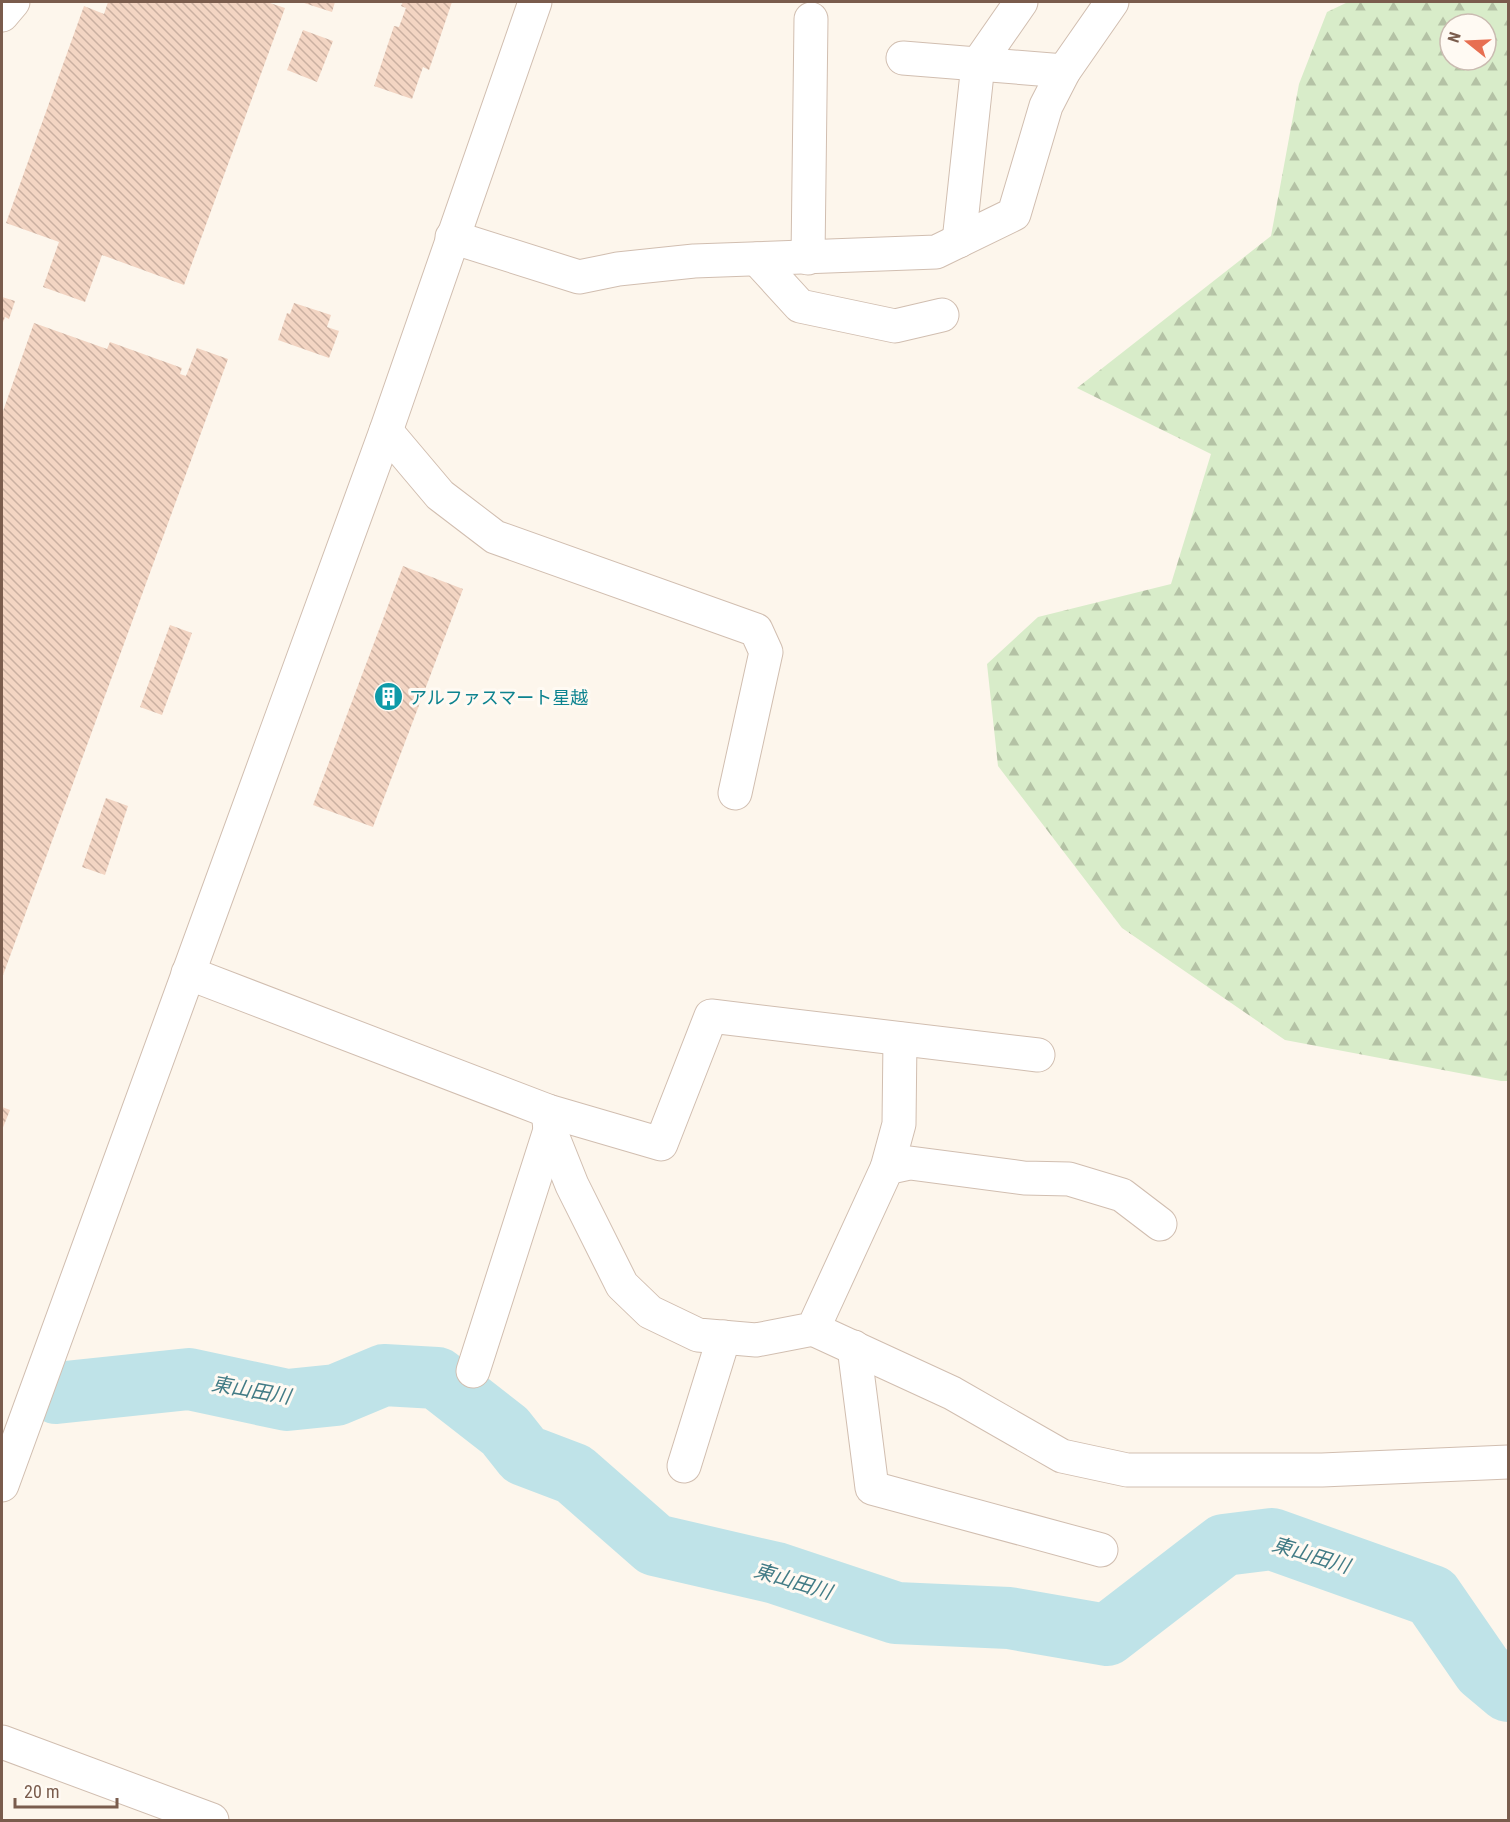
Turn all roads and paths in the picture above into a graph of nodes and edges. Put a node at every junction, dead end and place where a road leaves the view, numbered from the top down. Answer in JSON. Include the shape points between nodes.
{"nodes":[{"id":1,"x":13,"y":2,"type":"edge"},
{"id":2,"x":535,"y":2,"type":"edge"},
{"id":3,"x":1021,"y":2,"type":"edge"},
{"id":4,"x":1112,"y":2,"type":"edge"},
{"id":5,"x":2,"y":15,"type":"edge"},
{"id":6,"x":811,"y":19,"type":"dead end"},
{"id":7,"x":903,"y":58,"type":"dead end"},
{"id":8,"x":978,"y":64,"type":"junction"},
{"id":9,"x":1064,"y":70,"type":"junction"},
{"id":10,"x":452,"y":237,"type":"junction"},
{"id":11,"x":958,"y":241,"type":"junction"},
{"id":12,"x":808,"y":258,"type":"junction"},
{"id":13,"x":757,"y":259,"type":"junction"},
{"id":14,"x":942,"y":315,"type":"dead end"},
{"id":15,"x":386,"y":431,"type":"junction"},
{"id":16,"x":735,"y":793,"type":"dead end"},
{"id":17,"x":188,"y":973,"type":"junction"},
{"id":18,"x":900,"y":1039,"type":"junction"},
{"id":19,"x":1038,"y":1055,"type":"dead end"},
{"id":20,"x":549,"y":1121,"type":"junction"},
{"id":21,"x":887,"y":1168,"type":"junction"},
{"id":22,"x":1160,"y":1224,"type":"dead end"},
{"id":23,"x":813,"y":1329,"type":"junction"},
{"id":24,"x":724,"y":1337,"type":"junction"},
{"id":25,"x":854,"y":1347,"type":"junction"},
{"id":26,"x":473,"y":1371,"type":"dead end"},
{"id":27,"x":1509,"y":1462,"type":"edge"},
{"id":28,"x":684,"y":1466,"type":"dead end"},
{"id":29,"x":2,"y":1485,"type":"edge"},
{"id":30,"x":1101,"y":1550,"type":"dead end"},
{"id":31,"x":2,"y":1742,"type":"edge"},
{"id":32,"x":213,"y":1821,"type":"edge"}],
"edges":[{"from":1,"to":5,"type":"street"},
{"from":2,"to":10,"type":"street"},
{"from":3,"to":8,"type":"street"},
{"from":4,"to":9,"type":"street"},
{"from":6,"to":12,"type":"street"},
{"from":7,"to":8,"type":"street"},
{"from":8,"to":9,"type":"street"},
{"from":8,"to":11,"type":"street"},
{"from":9,"to":11,"type":"street","via":[[1046,106],[1014,214]]},
{"from":10,"to":13,"type":"street","via":[[579,276],[683,262]]},
{"from":10,"to":15,"type":"street"},
{"from":11,"to":12,"type":"street","via":[[936,252]]},
{"from":12,"to":13,"type":"street"},
{"from":13,"to":14,"type":"street","via":[[800,306],[895,326]]},
{"from":15,"to":16,"type":"street","via":[[440,495],[495,537],[756,630],[766,652]]},
{"from":15,"to":17,"type":"street"},
{"from":17,"to":20,"type":"street"},
{"from":17,"to":29,"type":"street"},
{"from":18,"to":19,"type":"street"},
{"from":18,"to":20,"type":"street","via":[[711,1016],[661,1144]]},
{"from":18,"to":21,"type":"street","via":[[899,1124]]},
{"from":20,"to":24,"type":"street","via":[[572,1185],[622,1285],[650,1312],[698,1335]]},
{"from":20,"to":26,"type":"street"},
{"from":21,"to":22,"type":"street","via":[[910,1163],[1024,1178],[1069,1179],[1122,1195]]},
{"from":21,"to":23,"type":"street"},
{"from":23,"to":24,"type":"street","via":[[756,1340]]},
{"from":23,"to":25,"type":"street"},
{"from":24,"to":28,"type":"street"},
{"from":25,"to":27,"type":"street","via":[[952,1393],[1062,1456],[1127,1470],[1322,1470]]},
{"from":25,"to":30,"type":"street","via":[[872,1488]]},
{"from":31,"to":32,"type":"street"}]}
